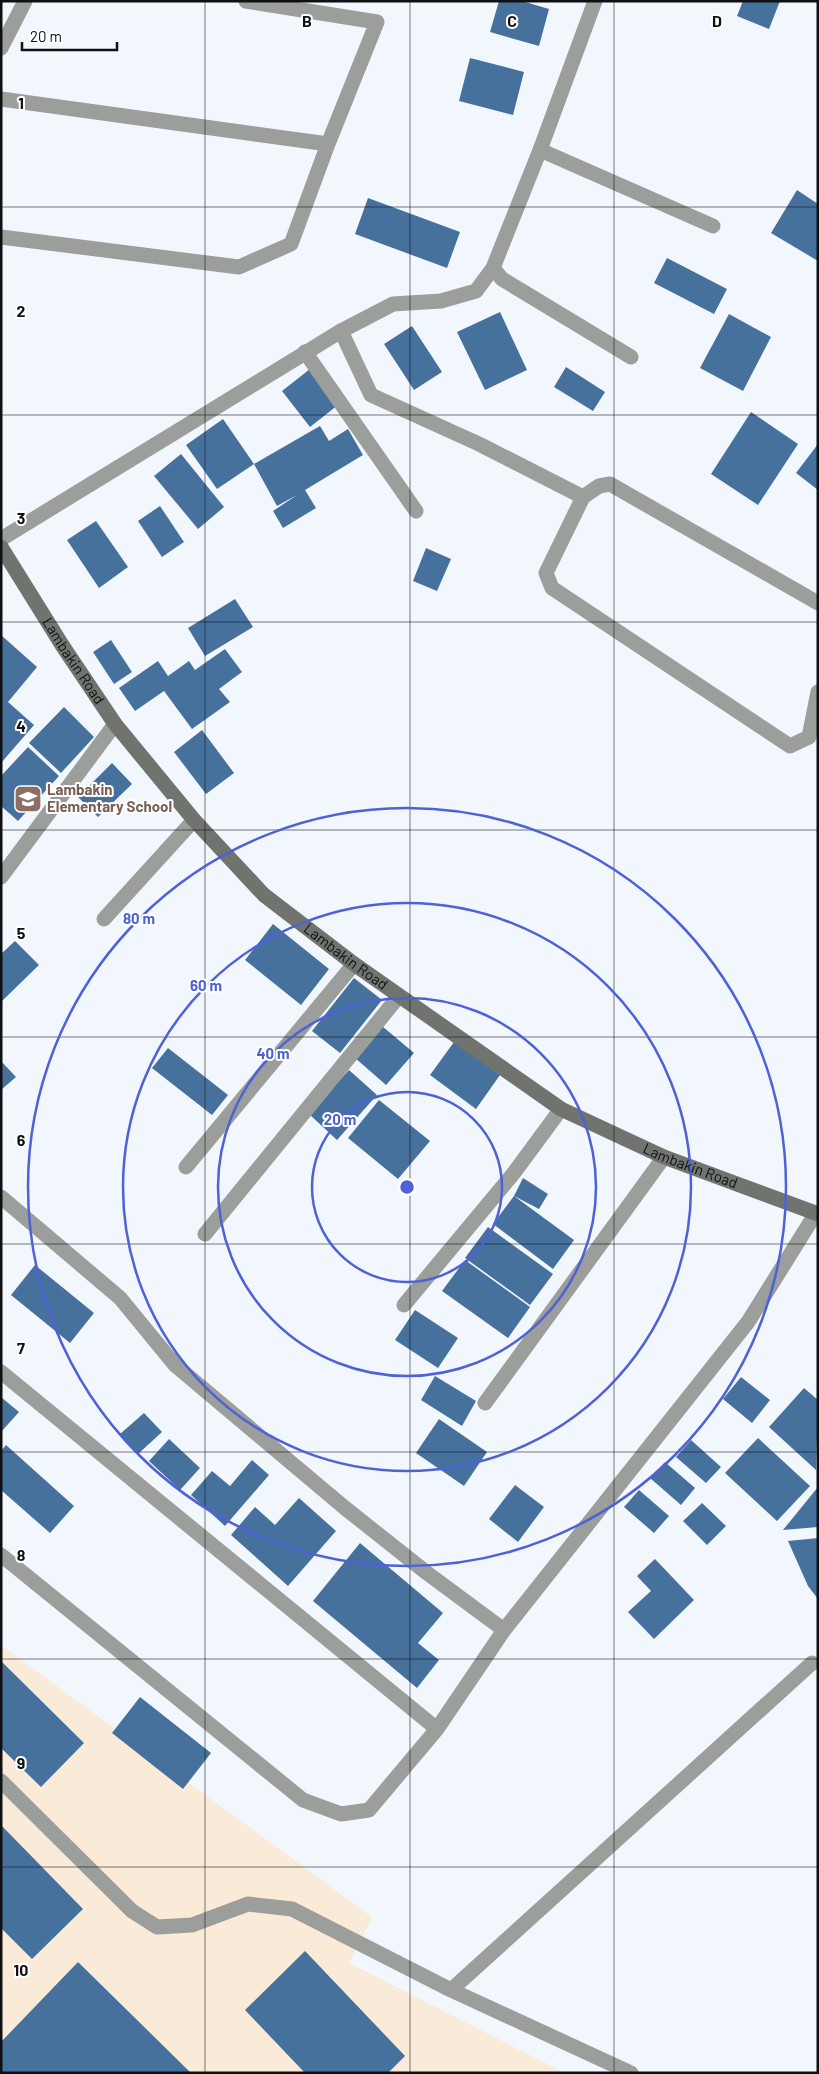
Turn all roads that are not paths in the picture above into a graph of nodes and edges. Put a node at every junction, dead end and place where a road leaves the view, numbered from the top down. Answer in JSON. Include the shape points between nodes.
{"nodes":[{"id":1,"x":25,"y":1,"type":"edge"},
{"id":2,"x":246,"y":1,"type":"edge"},
{"id":3,"x":595,"y":1,"type":"edge"},
{"id":4,"x":1,"y":48,"type":"edge"},
{"id":5,"x":1,"y":99,"type":"edge"},
{"id":6,"x":328,"y":144,"type":"junction"},
{"id":7,"x":540,"y":150,"type":"junction"},
{"id":8,"x":713,"y":226,"type":"dead end"},
{"id":9,"x":1,"y":237,"type":"edge"},
{"id":10,"x":493,"y":268,"type":"junction"},
{"id":11,"x":341,"y":330,"type":"junction"},
{"id":12,"x":306,"y":352,"type":"junction"},
{"id":13,"x":631,"y":357,"type":"dead end"},
{"id":14,"x":583,"y":496,"type":"junction"},
{"id":15,"x":416,"y":512,"type":"dead end"},
{"id":16,"x":1,"y":540,"type":"edge"},
{"id":17,"x":1,"y":547,"type":"edge"},
{"id":18,"x":818,"y":603,"type":"edge"},
{"id":19,"x":818,"y":692,"type":"edge"},
{"id":20,"x":116,"y":724,"type":"junction"},
{"id":21,"x":194,"y":820,"type":"junction"},
{"id":22,"x":1,"y":877,"type":"edge"},
{"id":23,"x":104,"y":919,"type":"dead end"},
{"id":24,"x":354,"y":964,"type":"junction"},
{"id":25,"x":400,"y":996,"type":"junction"},
{"id":26,"x":561,"y":1109,"type":"junction"},
{"id":27,"x":664,"y":1157,"type":"junction"},
{"id":28,"x":186,"y":1167,"type":"dead end"},
{"id":29,"x":1,"y":1197,"type":"edge"},
{"id":30,"x":817,"y":1214,"type":"edge"},
{"id":31,"x":206,"y":1234,"type":"dead end"},
{"id":32,"x":404,"y":1305,"type":"dead end"},
{"id":33,"x":1,"y":1372,"type":"edge"},
{"id":34,"x":485,"y":1403,"type":"dead end"},
{"id":35,"x":1,"y":1555,"type":"edge"},
{"id":36,"x":504,"y":1630,"type":"junction"},
{"id":37,"x":812,"y":1663,"type":"dead end"},
{"id":38,"x":437,"y":1729,"type":"junction"},
{"id":39,"x":1,"y":1781,"type":"edge"},
{"id":40,"x":451,"y":1990,"type":"junction"},
{"id":41,"x":631,"y":2073,"type":"edge"}],
"edges":[{"from":1,"to":4,"type":"street"},
{"from":2,"to":6,"type":"street","via":[[377,22]]},
{"from":3,"to":7,"type":"street"},
{"from":5,"to":6,"type":"street"},
{"from":6,"to":9,"type":"street","via":[[291,244],[239,267]]},
{"from":7,"to":8,"type":"street"},
{"from":7,"to":10,"type":"street"},
{"from":10,"to":11,"type":"street","via":[[476,291],[441,301],[393,304]]},
{"from":10,"to":13,"type":"street","via":[[502,279]]},
{"from":11,"to":12,"type":"street"},
{"from":11,"to":14,"type":"street","via":[[371,394]]},
{"from":12,"to":15,"type":"street"},
{"from":12,"to":16,"type":"street"},
{"from":14,"to":18,"type":"street","via":[[599,486],[610,484]]},
{"from":14,"to":19,"type":"street","via":[[546,573],[552,588],[790,746],[809,737]]},
{"from":17,"to":20,"type":"main road","name":"Lambakin Road"},
{"from":20,"to":21,"type":"main road","name":"Lambakin Road"},
{"from":20,"to":22,"type":"street"},
{"from":21,"to":23,"type":"street"},
{"from":21,"to":24,"type":"main road","name":"Lambakin Road","via":[[264,895]]},
{"from":24,"to":25,"type":"main road","name":"Lambakin Road"},
{"from":24,"to":28,"type":"street"},
{"from":25,"to":26,"type":"main road","name":"Lambakin Road"},
{"from":25,"to":31,"type":"street"},
{"from":26,"to":27,"type":"main road","name":"Lambakin Road"},
{"from":26,"to":32,"type":"street","via":[[513,1174]]},
{"from":27,"to":30,"type":"main road","name":"Lambakin Road"},
{"from":27,"to":34,"type":"street"},
{"from":29,"to":36,"type":"street","via":[[120,1298],[175,1366],[345,1508]]},
{"from":30,"to":36,"type":"street","via":[[748,1322]]},
{"from":33,"to":38,"type":"street"},
{"from":35,"to":38,"type":"street","via":[[303,1800],[341,1814],[369,1810]]},
{"from":36,"to":38,"type":"street"},
{"from":37,"to":40,"type":"street"},
{"from":39,"to":40,"type":"street","via":[[132,1911],[157,1927],[192,1925],[248,1904],[292,1909]]},
{"from":40,"to":41,"type":"street"}]}
